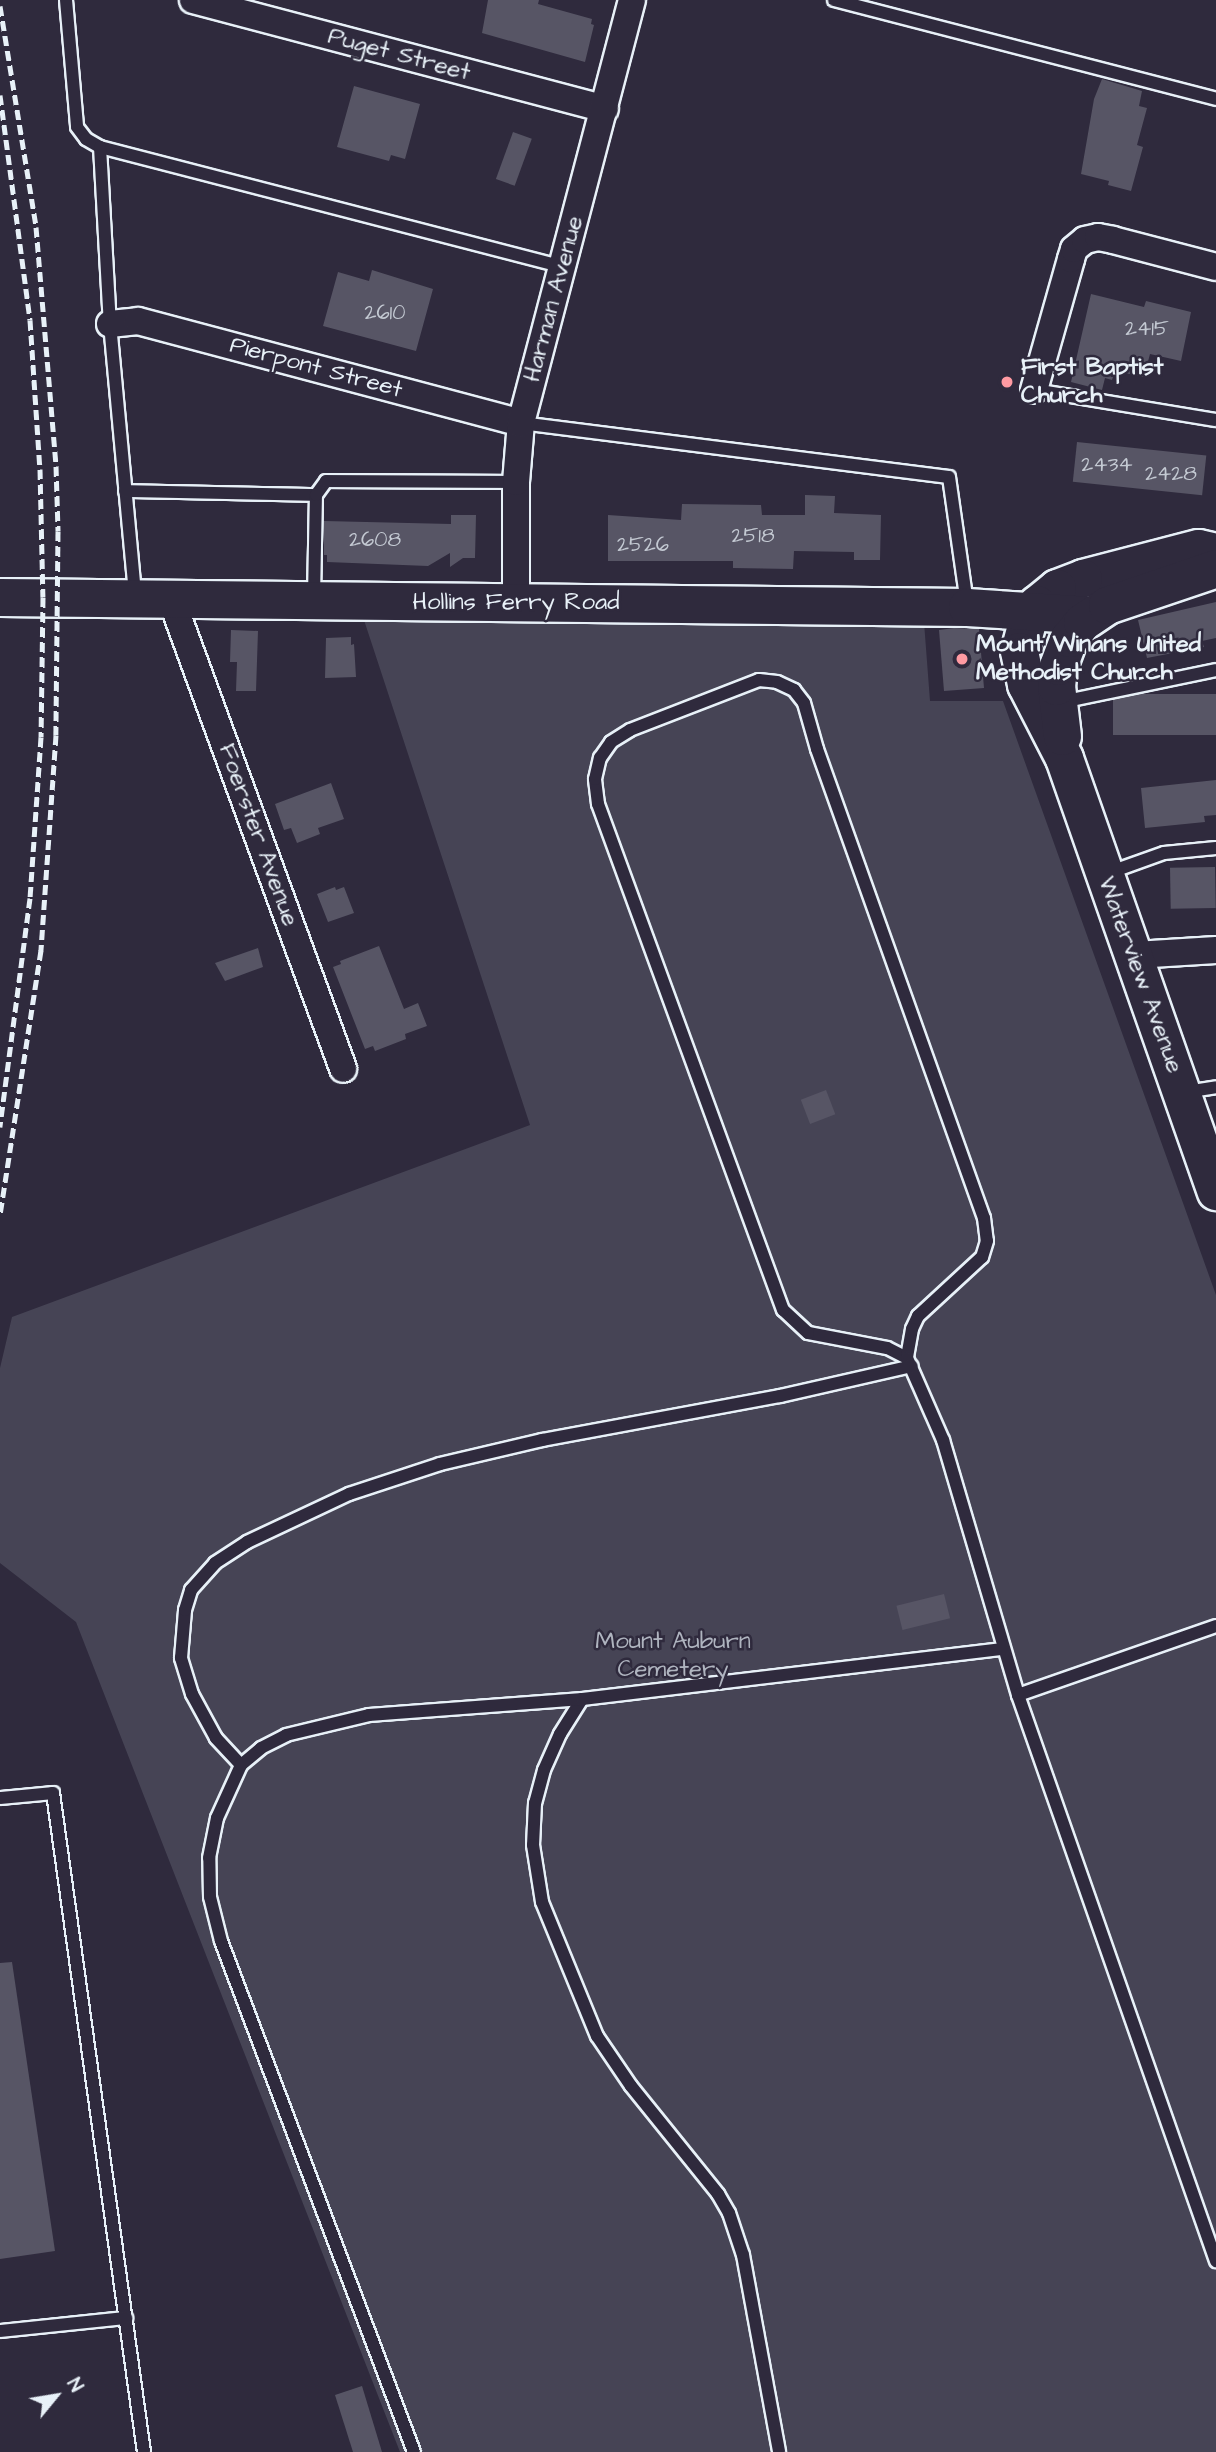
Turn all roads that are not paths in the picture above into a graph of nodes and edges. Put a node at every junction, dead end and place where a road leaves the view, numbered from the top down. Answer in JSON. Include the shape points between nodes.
{"nodes":[{"id":1,"x":66,"y":0,"type":"edge"},
{"id":2,"x":193,"y":0,"type":"edge"},
{"id":3,"x":632,"y":0,"type":"edge"},
{"id":4,"x":834,"y":0,"type":"edge"},
{"id":5,"x":1216,"y":99,"type":"edge"},
{"id":6,"x":605,"y":109,"type":"junction"},
{"id":7,"x":100,"y":147,"type":"junction"},
{"id":8,"x":563,"y":267,"type":"junction"},
{"id":9,"x":1216,"y":267,"type":"edge"},
{"id":10,"x":110,"y":324,"type":"junction"},
{"id":11,"x":1034,"y":390,"type":"joint"},
{"id":12,"x":1216,"y":420,"type":"edge"},
{"id":13,"x":521,"y":423,"type":"junction"},
{"id":14,"x":516,"y":482,"type":"junction"},
{"id":15,"x":125,"y":491,"type":"junction"},
{"id":16,"x":316,"y":495,"type":"junction"},
{"id":17,"x":1216,"y":552,"type":"edge"},
{"id":18,"x":1216,"y":568,"type":"edge"},
{"id":19,"x":0,"y":597,"type":"edge"},
{"id":20,"x":135,"y":600,"type":"junction"},
{"id":21,"x":172,"y":601,"type":"junction"},
{"id":22,"x":314,"y":601,"type":"junction"},
{"id":23,"x":516,"y":603,"type":"junction"},
{"id":24,"x":967,"y":607,"type":"junction"},
{"id":25,"x":1032,"y":611,"type":"junction"},
{"id":26,"x":1083,"y":622,"type":"junction"},
{"id":27,"x":1216,"y":670,"type":"edge"},
{"id":28,"x":1058,"y":703,"type":"junction"},
{"id":29,"x":1064,"y":758,"type":"junction"},
{"id":30,"x":1216,"y":848,"type":"edge"},
{"id":31,"x":1104,"y":874,"type":"junction"},
{"id":32,"x":1216,"y":950,"type":"edge"},
{"id":33,"x":1135,"y":955,"type":"junction"},
{"id":34,"x":343,"y":1069,"type":"dead end"},
{"id":35,"x":1199,"y":1090,"type":"edge"},
{"id":36,"x":1216,"y":1191,"type":"edge"},
{"id":37,"x":910,"y":1362,"type":"junction"},
{"id":38,"x":1216,"y":1626,"type":"edge"},
{"id":39,"x":1003,"y":1649,"type":"junction"},
{"id":40,"x":1018,"y":1695,"type":"junction"},
{"id":41,"x":582,"y":1699,"type":"junction"},
{"id":42,"x":241,"y":1765,"type":"junction"},
{"id":43,"x":0,"y":1798,"type":"edge"},
{"id":44,"x":1216,"y":2261,"type":"edge"},
{"id":45,"x":126,"y":2318,"type":"junction"},
{"id":46,"x":0,"y":2331,"type":"edge"},
{"id":47,"x":144,"y":2452,"type":"edge"},
{"id":48,"x":414,"y":2452,"type":"edge"},
{"id":49,"x":779,"y":2452,"type":"edge"}],
"edges":[{"from":1,"to":7,"type":"lane","via":[[77,127]]},
{"from":2,"to":6,"type":"street","name":"Puget Street"},
{"from":3,"to":6,"type":"street","name":"Harman Avenue"},
{"from":4,"to":5,"type":"lane"},
{"from":6,"to":8,"type":"street","name":"Harman Avenue"},
{"from":7,"to":8,"type":"lane"},
{"from":7,"to":10,"type":"lane"},
{"from":8,"to":13,"type":"street","name":"Harman Avenue"},
{"from":9,"to":11,"type":"street","via":[[1113,240],[1084,240],[1074,249]]},
{"from":10,"to":13,"type":"street","name":"Pierpont Street","via":[[138,321]]},
{"from":10,"to":15,"type":"lane"},
{"from":11,"to":12,"type":"lane"},
{"from":13,"to":14,"type":"street","name":"Harman Avenue"},
{"from":13,"to":24,"type":"lane","via":[[949,477]]},
{"from":14,"to":16,"type":"lane","via":[[337,480],[326,481]]},
{"from":14,"to":23,"type":"street","name":"Harman Avenue"},
{"from":15,"to":16,"type":"lane"},
{"from":15,"to":20,"type":"lane"},
{"from":16,"to":22,"type":"lane"},
{"from":17,"to":25,"type":"street","via":[[1198,548],[1083,578],[1057,588]]},
{"from":18,"to":26,"type":"street","name":"Hollins Ferry Road","via":[[1107,605]]},
{"from":19,"to":20,"type":"street","name":"Hollins Ferry Road"},
{"from":20,"to":21,"type":"street","name":"Hollins Ferry Road"},
{"from":21,"to":22,"type":"street","name":"Hollins Ferry Road"},
{"from":21,"to":34,"type":"street","name":"Foerster Avenue"},
{"from":22,"to":23,"type":"street","name":"Hollins Ferry Road"},
{"from":23,"to":24,"type":"street","name":"Hollins Ferry Road"},
{"from":24,"to":25,"type":"street","name":"Hollins Ferry Road"},
{"from":25,"to":26,"type":"street","name":"Hollins Ferry Road"},
{"from":25,"to":29,"type":"street","name":"Waterview Avenue","via":[[1020,643],[1021,668]]},
{"from":26,"to":28,"type":"street","name":"Waterview Avenue","via":[[1058,666]]},
{"from":27,"to":28,"type":"lane"},
{"from":28,"to":29,"type":"street","name":"Waterview Avenue"},
{"from":29,"to":31,"type":"street","name":"Waterview Avenue"},
{"from":30,"to":31,"type":"lane","via":[[1164,853]]},
{"from":31,"to":33,"type":"street","name":"Waterview Avenue"},
{"from":32,"to":33,"type":"street"},
{"from":33,"to":35,"type":"street","name":"Waterview Avenue"},
{"from":35,"to":36,"type":"street","name":"Waterview Avenue"},
{"from":37,"to":37,"type":"lane","via":[[912,1329],[918,1317],[982,1257],[987,1241],[984,1218],[804,703],[794,690],[759,680],[611,742],[600,758],[595,779],[598,804],[783,1310],[808,1333],[887,1348]]},
{"from":37,"to":39,"type":"lane","via":[[943,1440]]},
{"from":37,"to":42,"type":"lane","via":[[780,1396],[542,1440],[440,1464],[349,1494],[247,1542],[215,1563],[191,1590],[181,1658],[192,1694],[216,1738]]},
{"from":38,"to":40,"type":"lane"},
{"from":39,"to":40,"type":"lane"},
{"from":39,"to":41,"type":"lane"},
{"from":40,"to":44,"type":"lane"},
{"from":41,"to":42,"type":"lane","via":[[369,1715],[327,1723],[286,1735]]},
{"from":41,"to":49,"type":"lane","via":[[560,1734],[535,1803],[533,1845],[542,1902],[597,2036],[729,2213],[743,2255]]},
{"from":42,"to":48,"type":"lane","via":[[217,1818],[209,1858],[210,1897],[221,1941]]},
{"from":43,"to":45,"type":"lane","via":[[53,1793]]},
{"from":45,"to":46,"type":"lane"},
{"from":45,"to":47,"type":"lane"}]}
